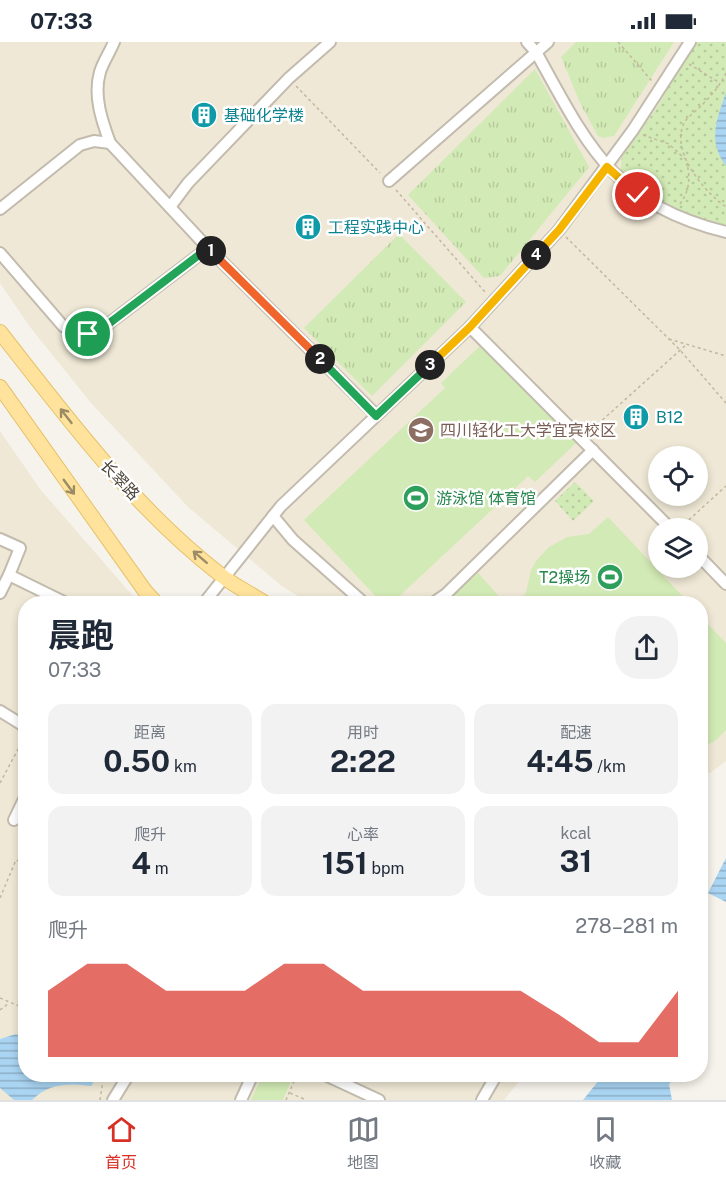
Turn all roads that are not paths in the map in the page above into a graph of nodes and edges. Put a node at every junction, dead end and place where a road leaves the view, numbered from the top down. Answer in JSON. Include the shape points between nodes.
{"nodes":[{"id":1,"x":114,"y":42,"type":"edge"},
{"id":2,"x":330,"y":42,"type":"edge"},
{"id":3,"x":527,"y":42,"type":"edge"},
{"id":4,"x":548,"y":42,"type":"edge"},
{"id":5,"x":690,"y":42,"type":"edge"},
{"id":6,"x":536,"y":52,"type":"junction"},
{"id":7,"x":110,"y":143,"type":"junction"},
{"id":8,"x":607,"y":167,"type":"junction"},
{"id":9,"x":389,"y":182,"type":"dead end"},
{"id":10,"x":170,"y":207,"type":"junction"},
{"id":11,"x":0,"y":209,"type":"edge"},
{"id":12,"x":726,"y":232,"type":"edge"},
{"id":13,"x":208,"y":248,"type":"junction"},
{"id":14,"x":0,"y":253,"type":"edge"},
{"id":15,"x":470,"y":327,"type":"junction"},
{"id":16,"x":0,"y":332,"type":"edge"},
{"id":17,"x":0,"y":387,"type":"edge"},
{"id":18,"x":376,"y":416,"type":"junction"},
{"id":19,"x":593,"y":450,"type":"junction"},
{"id":20,"x":273,"y":516,"type":"junction"},
{"id":21,"x":660,"y":518,"type":"edge"},
{"id":22,"x":0,"y":539,"type":"edge"},
{"id":23,"x":708,"y":565,"type":"edge"},
{"id":24,"x":9,"y":575,"type":"junction"},
{"id":25,"x":224,"y":577,"type":"junction"},
{"id":26,"x":726,"y":584,"type":"edge"},
{"id":27,"x":0,"y":592,"type":"edge"},
{"id":28,"x":52,"y":596,"type":"edge"},
{"id":29,"x":151,"y":596,"type":"edge"},
{"id":30,"x":209,"y":596,"type":"edge"},
{"id":31,"x":254,"y":596,"type":"edge"},
{"id":32,"x":356,"y":596,"type":"edge"},
{"id":33,"x":443,"y":596,"type":"edge"},
{"id":34,"x":0,"y":711,"type":"edge"},
{"id":35,"x":18,"y":722,"type":"edge"},
{"id":36,"x":18,"y":812,"type":"edge"},
{"id":37,"x":14,"y":820,"type":"dead end"},
{"id":38,"x":124,"y":1082,"type":"edge"},
{"id":39,"x":249,"y":1082,"type":"edge"},
{"id":40,"x":341,"y":1082,"type":"edge"},
{"id":41,"x":492,"y":1082,"type":"edge"},
{"id":42,"x":113,"y":1100,"type":"edge"},
{"id":43,"x":241,"y":1100,"type":"edge"},
{"id":44,"x":379,"y":1100,"type":"edge"},
{"id":45,"x":482,"y":1100,"type":"edge"}],
"edges":[{"from":1,"to":7,"type":"street","via":[[100,73],[98,98]]},
{"from":2,"to":10,"type":"street","via":[[289,78],[188,183]]},
{"from":3,"to":6,"type":"street"},
{"from":4,"to":6,"type":"street"},
{"from":5,"to":8,"type":"street"},
{"from":6,"to":8,"type":"street","via":[[585,139]]},
{"from":6,"to":9,"type":"street"},
{"from":7,"to":10,"type":"street"},
{"from":7,"to":11,"type":"street","via":[[94,141],[80,145]]},
{"from":8,"to":12,"type":"street","via":[[656,206],[698,225]]},
{"from":8,"to":15,"type":"street","via":[[559,230]]},
{"from":10,"to":13,"type":"street"},
{"from":13,"to":14,"type":"street","via":[[103,328],[88,334],[76,334],[63,326]]},
{"from":13,"to":18,"type":"street"},
{"from":15,"to":18,"type":"street"},
{"from":15,"to":19,"type":"street"},
{"from":25,"to":16,"type":"main road","name":"长翠路","one_way":true,"via":[[160,523],[93,451]]},
{"from":17,"to":29,"type":"main road","one_way":true},
{"from":18,"to":20,"type":"street"},
{"from":19,"to":21,"type":"street"},
{"from":19,"to":33,"type":"street"},
{"from":20,"to":25,"type":"street"},
{"from":20,"to":32,"type":"street","via":[[293,540]]},
{"from":22,"to":24,"type":"street","via":[[20,548]]},
{"from":23,"to":26,"type":"street"},
{"from":24,"to":27,"type":"street"},
{"from":24,"to":28,"type":"street"},
{"from":25,"to":30,"type":"street"},
{"from":25,"to":31,"type":"main road","name":"长翠路"},
{"from":34,"to":35,"type":"street"},
{"from":36,"to":37,"type":"street"},
{"from":38,"to":42,"type":"street"},
{"from":39,"to":43,"type":"street"},
{"from":40,"to":44,"type":"street"},
{"from":41,"to":45,"type":"street"}]}
